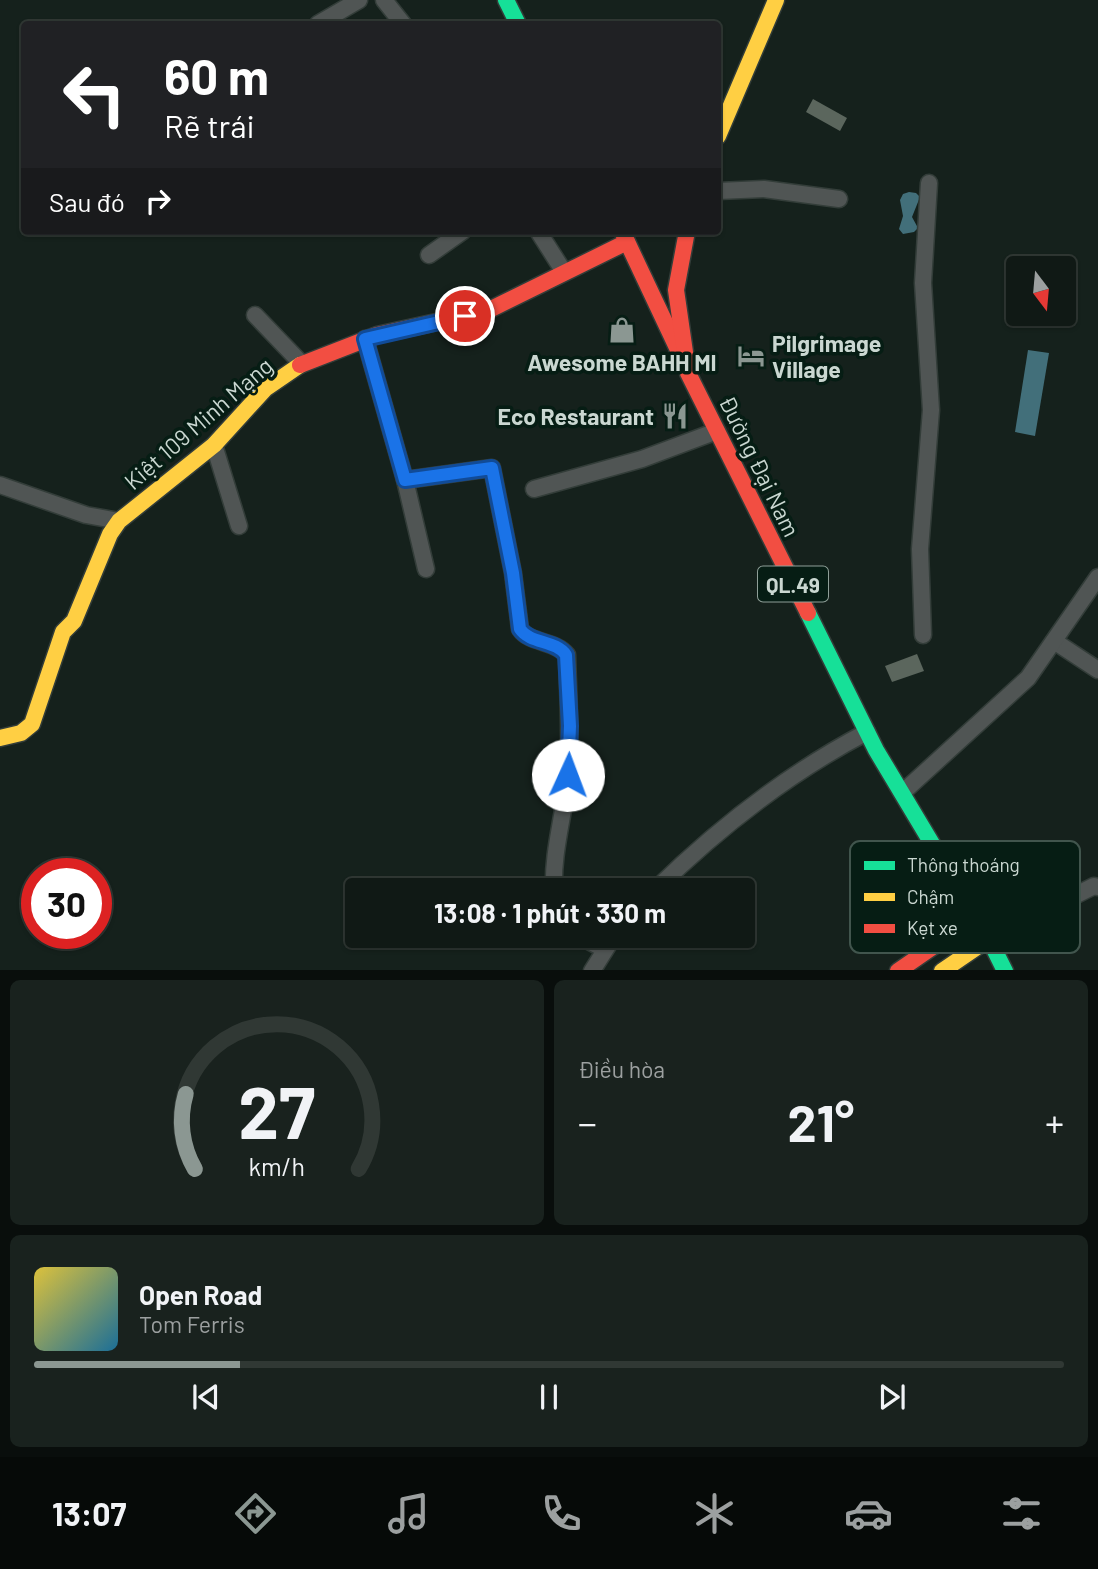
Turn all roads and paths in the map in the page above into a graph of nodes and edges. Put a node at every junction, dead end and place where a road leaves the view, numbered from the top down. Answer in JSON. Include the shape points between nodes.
{"nodes":[{"id":1,"x":359,"y":0,"type":"edge"},
{"id":2,"x":384,"y":0,"type":"edge"},
{"id":3,"x":506,"y":0,"type":"edge"},
{"id":4,"x":776,"y":0,"type":"edge"},
{"id":5,"x":323,"y":21,"type":"edge"},
{"id":6,"x":401,"y":21,"type":"edge"},
{"id":7,"x":516,"y":21,"type":"edge"},
{"id":8,"x":721,"y":129,"type":"edge"},
{"id":9,"x":929,"y":183,"type":"dead end"},
{"id":10,"x":721,"y":191,"type":"edge"},
{"id":11,"x":839,"y":199,"type":"dead end"},
{"id":12,"x":457,"y":235,"type":"edge"},
{"id":13,"x":541,"y":235,"type":"edge"},
{"id":14,"x":686,"y":235,"type":"edge"},
{"id":15,"x":625,"y":236,"type":"edge"},
{"id":16,"x":429,"y":255,"type":"dead end"},
{"id":17,"x":564,"y":272,"type":"junction"},
{"id":18,"x":255,"y":315,"type":"dead end"},
{"id":19,"x":365,"y":339,"type":"junction"},
{"id":20,"x":302,"y":364,"type":"junction"},
{"id":21,"x":688,"y":373,"type":"junction"},
{"id":22,"x":717,"y":431,"type":"junction"},
{"id":23,"x":214,"y":445,"type":"junction"},
{"id":24,"x":405,"y":480,"type":"junction"},
{"id":25,"x":0,"y":485,"type":"edge"},
{"id":26,"x":534,"y":489,"type":"dead end"},
{"id":27,"x":119,"y":521,"type":"junction"},
{"id":28,"x":239,"y":526,"type":"dead end"},
{"id":29,"x":426,"y":569,"type":"dead end"},
{"id":30,"x":1098,"y":577,"type":"edge"},
{"id":31,"x":923,"y":635,"type":"dead end"},
{"id":32,"x":1054,"y":641,"type":"junction"},
{"id":33,"x":1098,"y":670,"type":"edge"},
{"id":34,"x":867,"y":732,"type":"junction"},
{"id":35,"x":0,"y":738,"type":"edge"},
{"id":36,"x":902,"y":793,"type":"junction"},
{"id":37,"x":931,"y":841,"type":"edge"},
{"id":38,"x":555,"y":878,"type":"edge"},
{"id":39,"x":668,"y":878,"type":"edge"},
{"id":40,"x":1098,"y":887,"type":"edge"},
{"id":41,"x":1080,"y":893,"type":"edge"},
{"id":42,"x":605,"y":948,"type":"edge"},
{"id":43,"x":924,"y":953,"type":"edge"},
{"id":44,"x":968,"y":953,"type":"edge"},
{"id":45,"x":996,"y":953,"type":"edge"},
{"id":46,"x":593,"y":970,"type":"edge"},
{"id":47,"x":899,"y":970,"type":"edge"},
{"id":48,"x":943,"y":970,"type":"edge"},
{"id":49,"x":1004,"y":970,"type":"edge"}],
"edges":[{"from":1,"to":5,"type":"street"},
{"from":2,"to":6,"type":"street"},
{"from":3,"to":7,"type":"main road"},
{"from":4,"to":8,"type":"main road"},
{"from":9,"to":31,"type":"street","via":[[923,283],[931,410],[920,549]]},
{"from":10,"to":11,"type":"street","via":[[764,189]]},
{"from":12,"to":16,"type":"street"},
{"from":13,"to":17,"type":"street"},
{"from":14,"to":21,"type":"main road","number":"QL.49","via":[[676,290]]},
{"from":15,"to":17,"type":"main road","name":"Kiệt 109 Minh Mạng"},
{"from":15,"to":21,"type":"main road","name":"Đường Đại Nam"},
{"from":17,"to":19,"type":"main road","name":"Kiệt 109 Minh Mạng","via":[[487,311]]},
{"from":18,"to":20,"type":"street"},
{"from":19,"to":20,"type":"main road","name":"Kiệt 109 Minh Mạng"},
{"from":19,"to":24,"type":"street"},
{"from":20,"to":23,"type":"main road","name":"Kiệt 109 Minh Mạng","via":[[265,389]]},
{"from":21,"to":22,"type":"main road","name":"Đường Đại Nam","number":"QL.49"},
{"from":22,"to":26,"type":"street","via":[[642,459]]},
{"from":22,"to":34,"type":"main road","name":"Đường Đại Nam","number":"QL.49"},
{"from":23,"to":27,"type":"main road","name":"Kiệt 109 Minh Mạng"},
{"from":23,"to":28,"type":"street"},
{"from":24,"to":29,"type":"street"},
{"from":24,"to":38,"type":"street","via":[[492,468],[520,629],[566,655],[568,775]]},
{"from":25,"to":27,"type":"street","via":[[86,515]]},
{"from":27,"to":35,"type":"main road","name":"Kiệt 109 Minh Mạng","via":[[74,621],[63,632],[32,724],[21,733]]},
{"from":30,"to":32,"type":"street"},
{"from":32,"to":33,"type":"street"},
{"from":32,"to":36,"type":"street","via":[[1028,678]]},
{"from":34,"to":36,"type":"main road","name":"Đường Đại Nam","number":"QL.49"},
{"from":34,"to":39,"type":"street","via":[[776,787],[715,833]]},
{"from":36,"to":37,"type":"main road","number":"QL.49"},
{"from":40,"to":41,"type":"street"},
{"from":42,"to":46,"type":"street"},
{"from":43,"to":47,"type":"main road"},
{"from":44,"to":48,"type":"main road"},
{"from":45,"to":49,"type":"main road","number":"QL.49"}]}
